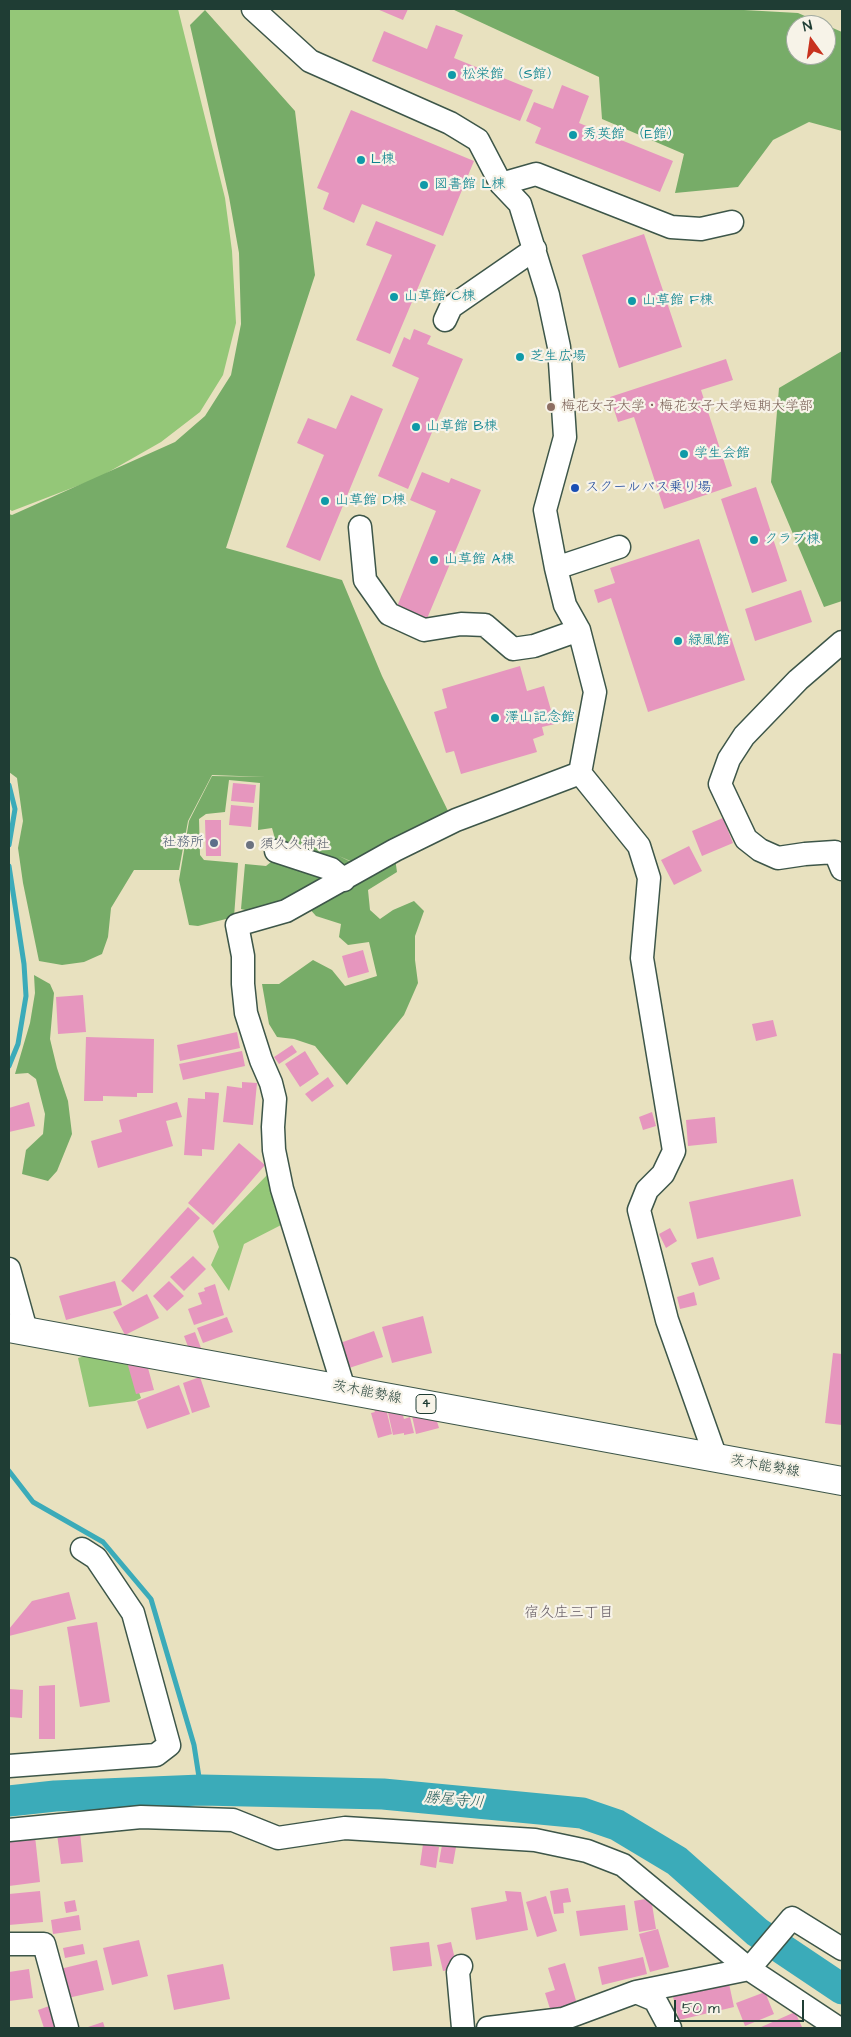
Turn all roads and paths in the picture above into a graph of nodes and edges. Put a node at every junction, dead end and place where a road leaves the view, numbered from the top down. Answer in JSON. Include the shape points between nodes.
{"nodes":[{"id":1,"x":254,"y":9,"type":"edge"},
{"id":2,"x":501,"y":184,"type":"junction"},
{"id":3,"x":732,"y":222,"type":"dead end"},
{"id":4,"x":535,"y":249,"type":"junction"},
{"id":5,"x":445,"y":320,"type":"dead end"},
{"id":6,"x":360,"y":527,"type":"dead end"},
{"id":7,"x":619,"y":546,"type":"dead end"},
{"id":8,"x":556,"y":568,"type":"junction"},
{"id":9,"x":579,"y":630,"type":"junction"},
{"id":10,"x":842,"y":642,"type":"edge"},
{"id":11,"x":580,"y":773,"type":"junction"},
{"id":12,"x":276,"y":851,"type":"dead end"},
{"id":13,"x":842,"y":869,"type":"edge"},
{"id":14,"x":344,"y":880,"type":"junction"},
{"id":15,"x":9,"y":1268,"type":"edge"},
{"id":16,"x":17,"y":1329,"type":"edge"},
{"id":17,"x":344,"y":1389,"type":"junction"},
{"id":18,"x":716,"y":1458,"type":"junction"},
{"id":19,"x":842,"y":1480,"type":"edge"},
{"id":20,"x":82,"y":1549,"type":"dead end"},
{"id":21,"x":9,"y":1766,"type":"edge"},
{"id":22,"x":9,"y":1830,"type":"edge"},
{"id":23,"x":9,"y":1944,"type":"edge"},
{"id":24,"x":842,"y":1949,"type":"edge"},
{"id":25,"x":460,"y":1966,"type":"dead end"},
{"id":26,"x":749,"y":1970,"type":"junction"},
{"id":27,"x":636,"y":1992,"type":"junction"},
{"id":28,"x":67,"y":2028,"type":"edge"},
{"id":29,"x":463,"y":2028,"type":"edge"},
{"id":30,"x":488,"y":2028,"type":"edge"},
{"id":31,"x":670,"y":2028,"type":"edge"},
{"id":32,"x":838,"y":2028,"type":"edge"}],
"edges":[{"from":1,"to":2,"type":"street","via":[[310,61],[450,123],[478,140]]},
{"from":2,"to":3,"type":"street","via":[[536,174],[672,227],[701,229]]},
{"from":2,"to":4,"type":"street","via":[[520,204]]},
{"from":4,"to":5,"type":"street","via":[[451,307]]},
{"from":4,"to":8,"type":"street","via":[[559,348],[565,437],[545,510]]},
{"from":6,"to":9,"type":"street","via":[[365,580],[388,614],[424,630],[461,624],[485,626],[513,649],[534,646]]},
{"from":7,"to":8,"type":"street"},
{"from":8,"to":9,"type":"street","via":[[565,605]]},
{"from":9,"to":11,"type":"street","via":[[595,692]]},
{"from":10,"to":13,"type":"street","via":[[798,680],[744,736],[729,759],[720,784],[746,839],[760,850],[778,858],[835,852]]},
{"from":11,"to":14,"type":"street","via":[[456,820]]},
{"from":11,"to":18,"type":"street","via":[[639,846],[649,878],[642,958],[674,1151],[663,1174],[647,1190],[639,1210],[667,1320]]},
{"from":12,"to":14,"type":"street","via":[[331,869]]},
{"from":14,"to":17,"type":"street","via":[[286,911],[237,924],[243,956],[246,1013],[275,1099],[274,1150],[282,1189]]},
{"from":15,"to":16,"type":"street"},
{"from":16,"to":17,"type":"main road","name":"茨木能勢線","number":"4"},
{"from":17,"to":18,"type":"main road","name":"茨木能勢線","number":"4"},
{"from":18,"to":19,"type":"main road","name":"茨木能勢線","number":"4"},
{"from":20,"to":21,"type":"street","via":[[96,1558],[133,1613],[169,1745],[156,1756]]},
{"from":22,"to":26,"type":"street","via":[[140,1817],[233,1820],[278,1838],[345,1828],[535,1840],[587,1852],[623,1865]]},
{"from":23,"to":28,"type":"street","via":[[44,1944]]},
{"from":24,"to":26,"type":"street","via":[[792,1918]]},
{"from":25,"to":29,"type":"street"},
{"from":26,"to":27,"type":"street"},
{"from":26,"to":32,"type":"street"},
{"from":27,"to":30,"type":"street","via":[[563,2019]]},
{"from":27,"to":31,"type":"street","via":[[655,2000]]}]}
